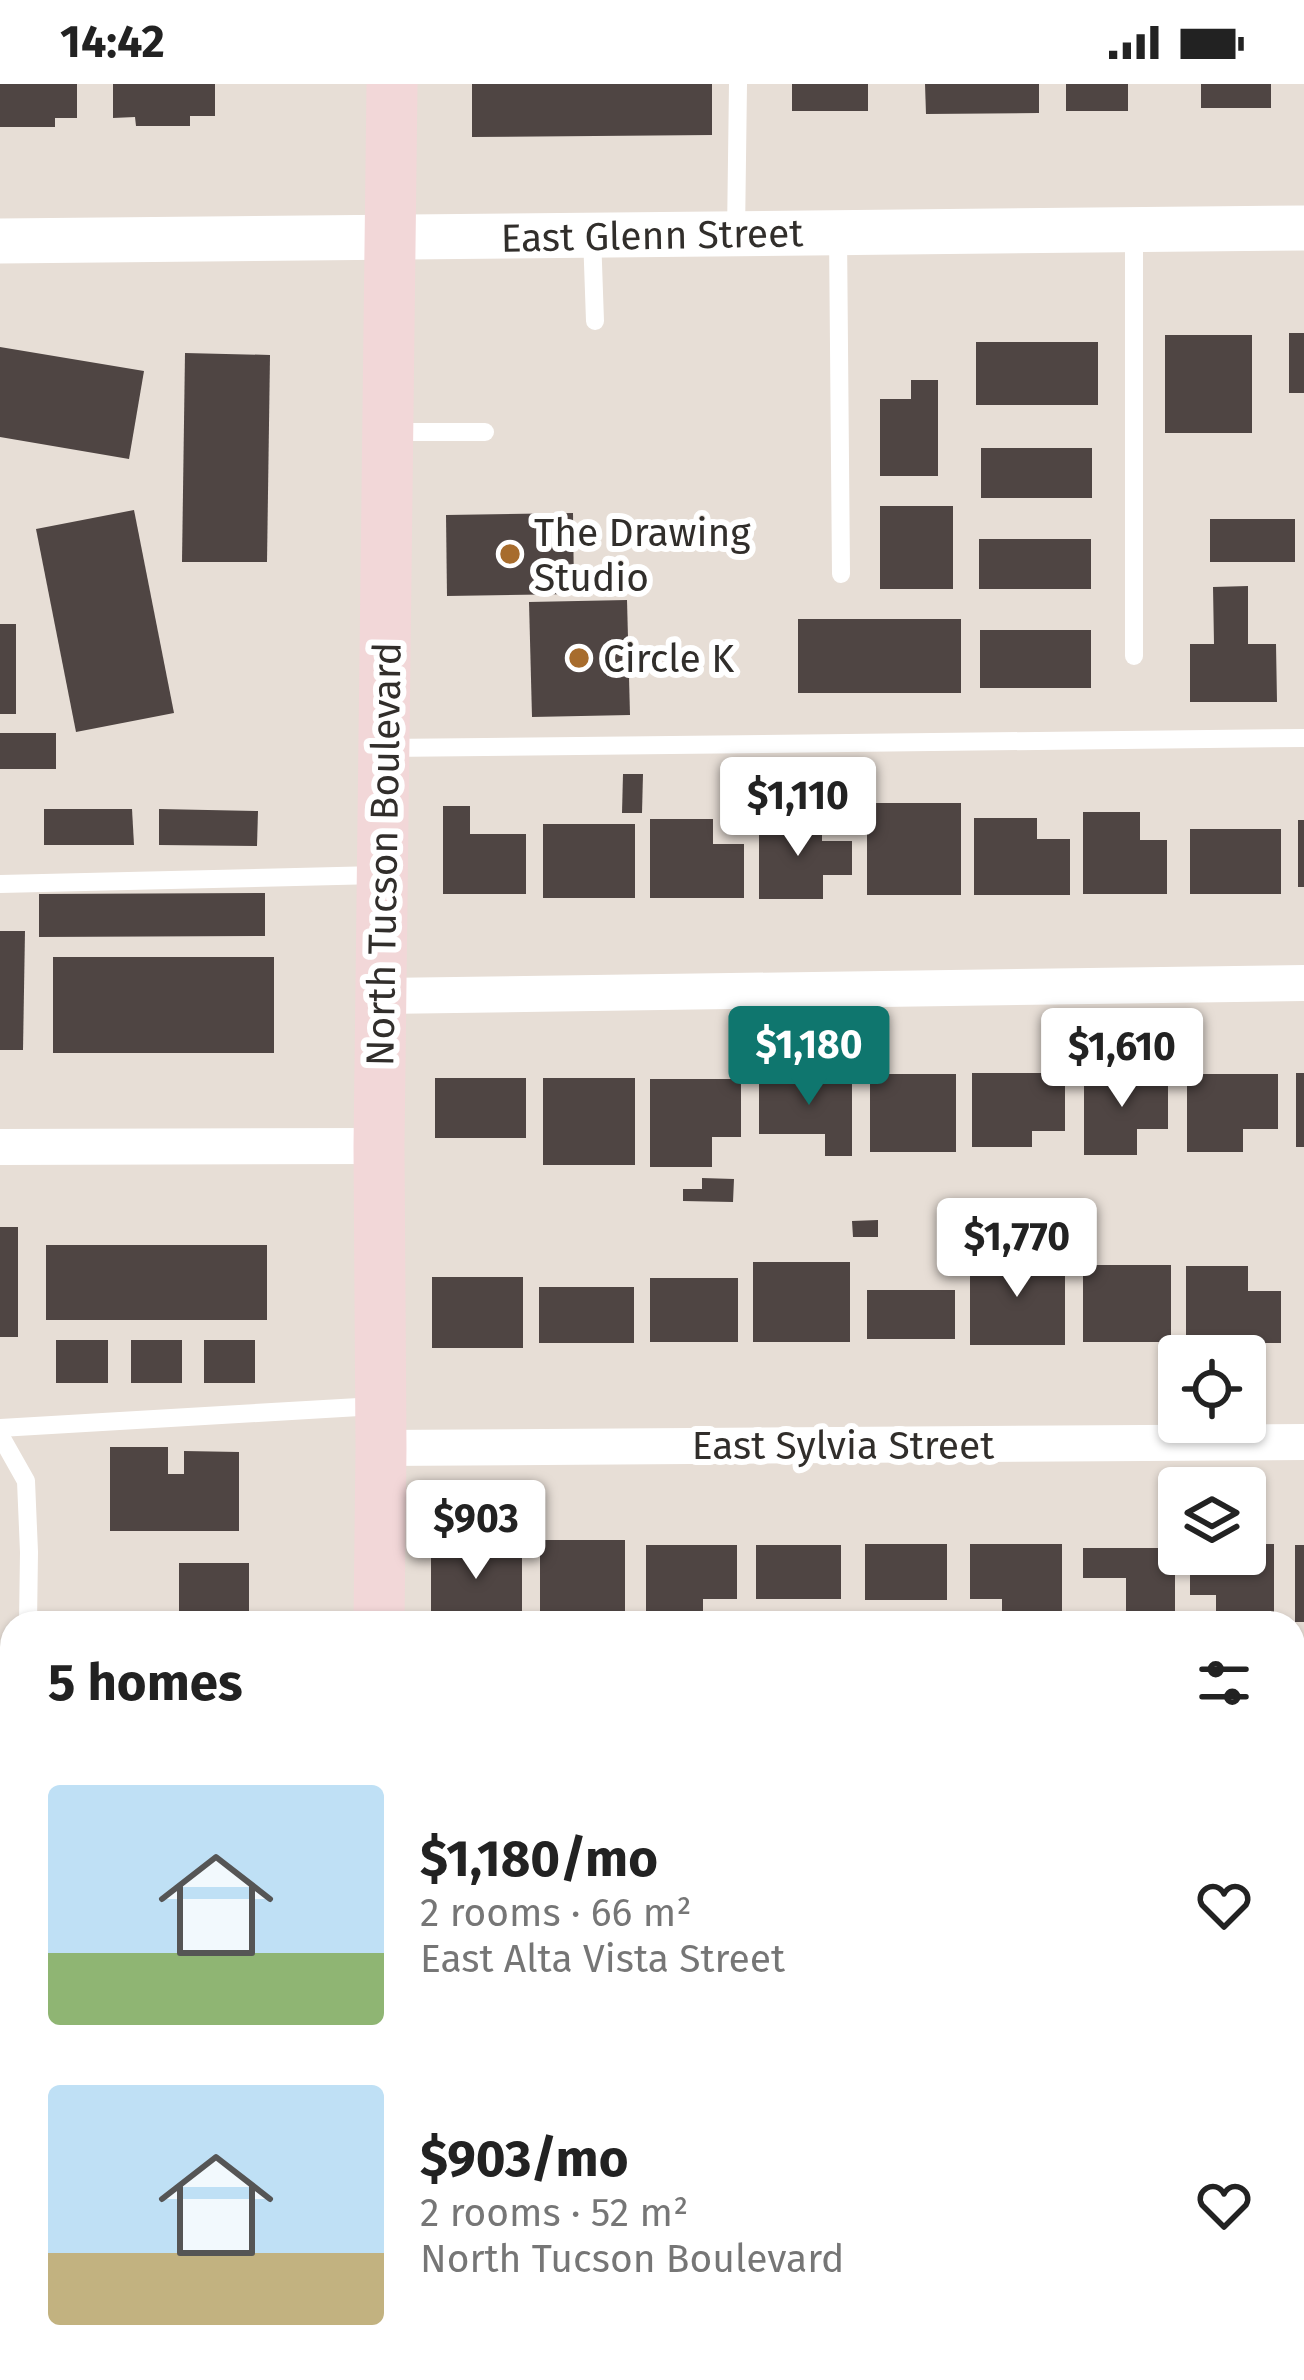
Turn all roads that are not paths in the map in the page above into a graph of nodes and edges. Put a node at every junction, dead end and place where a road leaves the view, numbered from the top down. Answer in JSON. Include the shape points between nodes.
{"nodes":[{"id":1,"x":392,"y":84,"type":"edge"},
{"id":2,"x":738,"y":84,"type":"edge"},
{"id":3,"x":1304,"y":228,"type":"edge"},
{"id":4,"x":1134,"y":230,"type":"junction"},
{"id":5,"x":838,"y":233,"type":"junction"},
{"id":6,"x":736,"y":234,"type":"junction"},
{"id":7,"x":592,"y":235,"type":"junction"},
{"id":8,"x":391,"y":237,"type":"junction"},
{"id":9,"x":0,"y":241,"type":"edge"},
{"id":10,"x":595,"y":321,"type":"dead end"},
{"id":11,"x":388,"y":432,"type":"junction"},
{"id":12,"x":485,"y":432,"type":"dead end"},
{"id":13,"x":841,"y":574,"type":"dead end"},
{"id":14,"x":1134,"y":656,"type":"dead end"},
{"id":15,"x":1304,"y":738,"type":"edge"},
{"id":16,"x":385,"y":748,"type":"junction"},
{"id":17,"x":384,"y":875,"type":"junction"},
{"id":18,"x":0,"y":884,"type":"edge"},
{"id":19,"x":1304,"y":983,"type":"edge"},
{"id":20,"x":382,"y":996,"type":"junction"},
{"id":21,"x":379,"y":1146,"type":"junction"},
{"id":22,"x":0,"y":1148,"type":"edge"},
{"id":23,"x":381,"y":1427,"type":"junction"},
{"id":24,"x":0,"y":1431,"type":"edge"},
{"id":25,"x":1304,"y":1442,"type":"edge"},
{"id":26,"x":28,"y":1611,"type":"edge"},
{"id":27,"x":379,"y":1611,"type":"edge"}],
"edges":[{"from":1,"to":8,"type":"main road","name":"North Tucson Boulevard"},
{"from":2,"to":6,"type":"lane"},
{"from":3,"to":4,"type":"street","name":"East Glenn Street"},
{"from":4,"to":5,"type":"street","name":"East Glenn Street"},
{"from":4,"to":14,"type":"lane"},
{"from":5,"to":6,"type":"street","name":"East Glenn Street"},
{"from":5,"to":13,"type":"lane"},
{"from":6,"to":7,"type":"street","name":"East Glenn Street"},
{"from":7,"to":8,"type":"street","name":"East Glenn Street"},
{"from":7,"to":10,"type":"lane"},
{"from":8,"to":9,"type":"street","name":"East Glenn Street"},
{"from":8,"to":11,"type":"main road","name":"North Tucson Boulevard"},
{"from":11,"to":12,"type":"lane"},
{"from":11,"to":16,"type":"main road","name":"North Tucson Boulevard"},
{"from":15,"to":16,"type":"lane"},
{"from":16,"to":17,"type":"main road","name":"North Tucson Boulevard"},
{"from":17,"to":18,"type":"lane"},
{"from":17,"to":20,"type":"main road","name":"North Tucson Boulevard"},
{"from":19,"to":20,"type":"street"},
{"from":20,"to":21,"type":"main road","name":"North Tucson Boulevard"},
{"from":21,"to":22,"type":"street"},
{"from":21,"to":23,"type":"main road","name":"North Tucson Boulevard"},
{"from":23,"to":24,"type":"lane"},
{"from":23,"to":25,"type":"street","name":"East Sylvia Street"},
{"from":23,"to":27,"type":"main road","name":"North Tucson Boulevard"},
{"from":24,"to":26,"type":"lane","via":[[26,1481]]}]}
